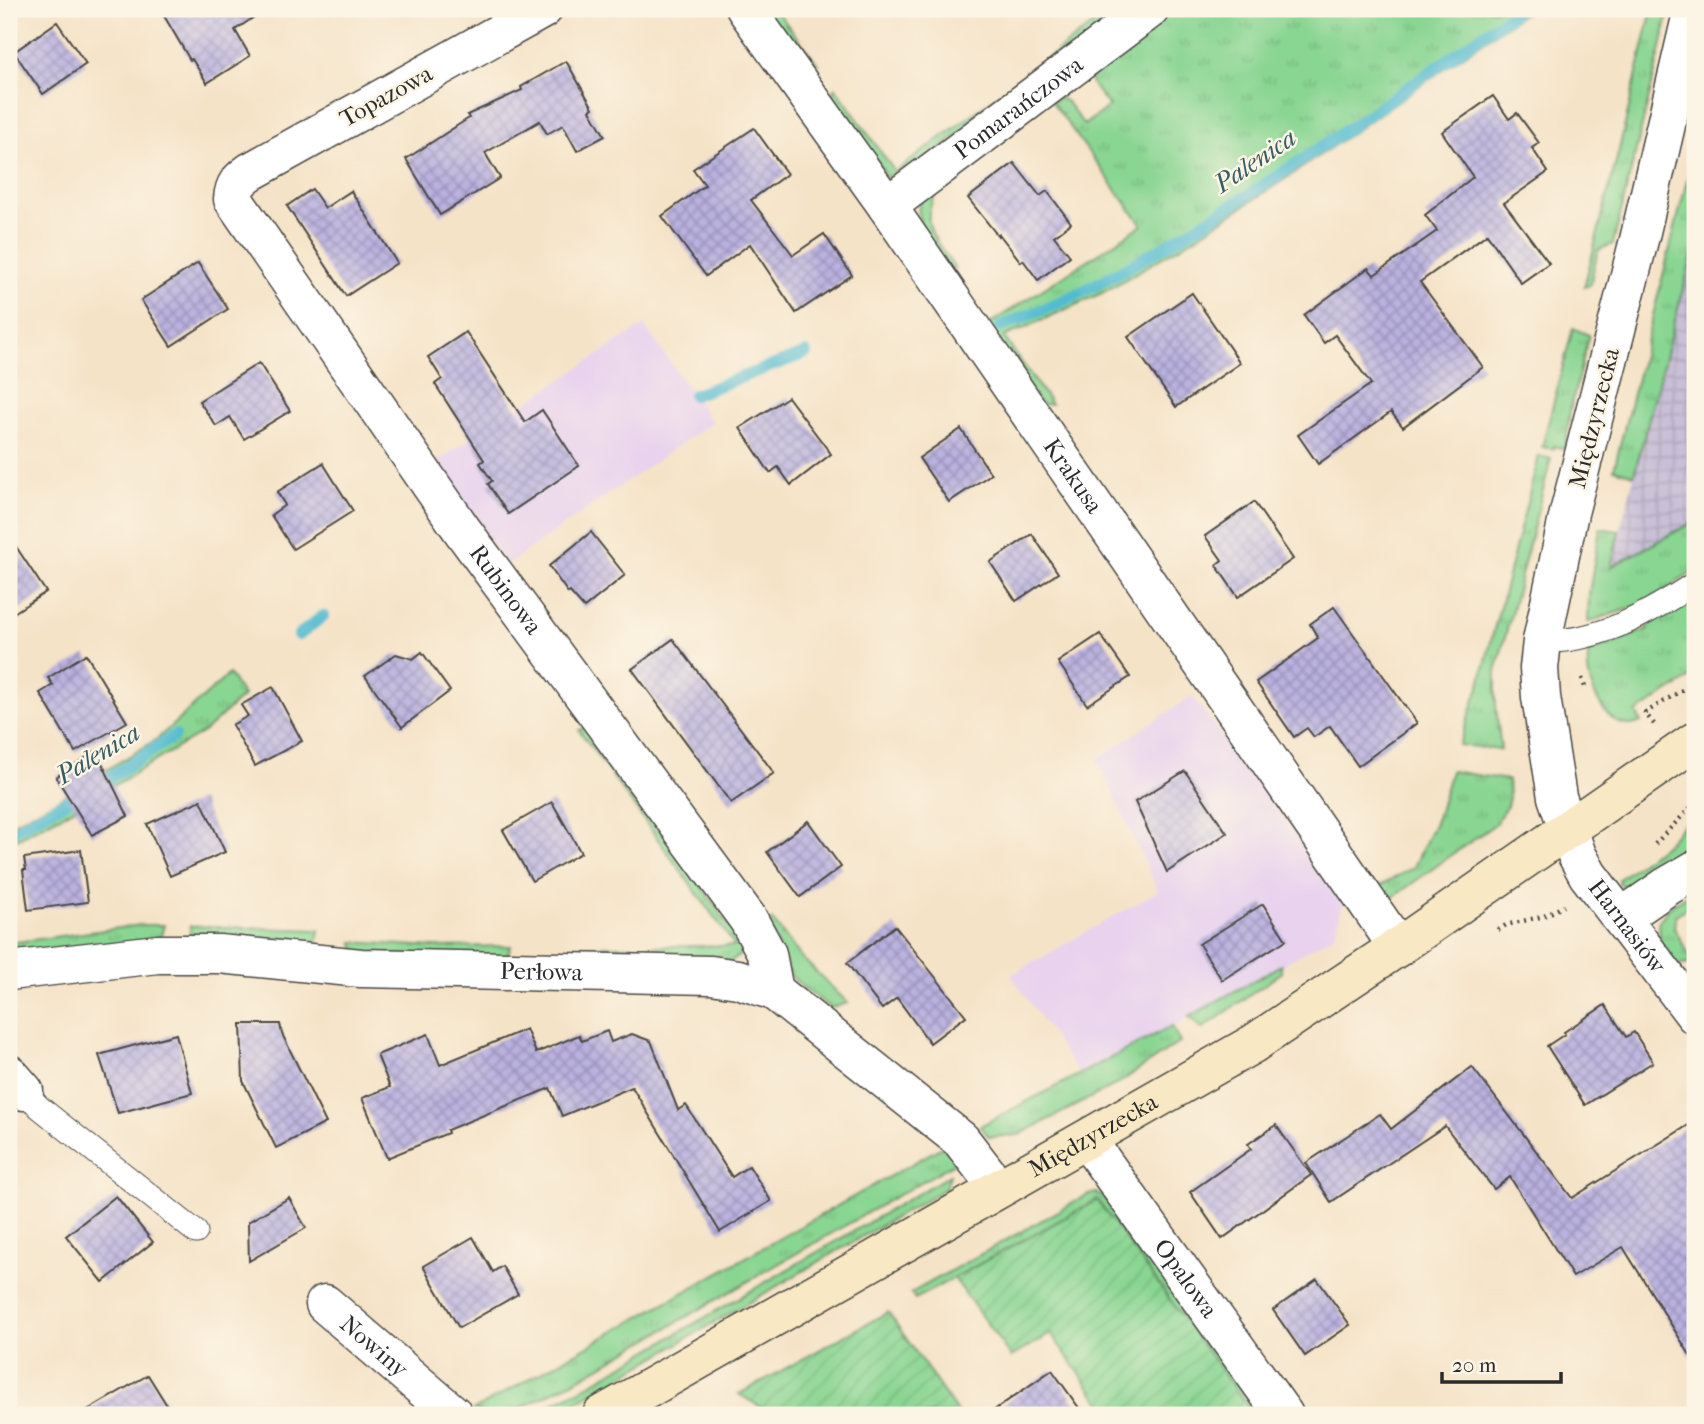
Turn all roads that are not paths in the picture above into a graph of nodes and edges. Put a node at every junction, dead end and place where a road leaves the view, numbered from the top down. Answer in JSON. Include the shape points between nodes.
{"nodes":[{"id":1,"x":543,"y":9,"type":"edge"},
{"id":2,"x":746,"y":9,"type":"edge"},
{"id":3,"x":1150,"y":9,"type":"edge"},
{"id":4,"x":1693,"y":9,"type":"edge"},
{"id":5,"x":234,"y":189,"type":"joint"},
{"id":6,"x":887,"y":206,"type":"junction"},
{"id":7,"x":1695,"y":583,"type":"edge"},
{"id":8,"x":1542,"y":640,"type":"junction"},
{"id":9,"x":1695,"y":741,"type":"edge"},
{"id":10,"x":1567,"y":830,"type":"junction"},
{"id":11,"x":1695,"y":870,"type":"edge"},
{"id":12,"x":1621,"y":918,"type":"junction"},
{"id":13,"x":1398,"y":947,"type":"junction"},
{"id":14,"x":9,"y":971,"type":"edge"},
{"id":15,"x":774,"y":991,"type":"junction"},
{"id":16,"x":1695,"y":1015,"type":"edge"},
{"id":17,"x":16,"y":1083,"type":"edge"},
{"id":18,"x":1087,"y":1140,"type":"junction"},
{"id":19,"x":998,"y":1188,"type":"junction"},
{"id":20,"x":195,"y":1232,"type":"dead end"},
{"id":21,"x":325,"y":1304,"type":"dead end"},
{"id":22,"x":454,"y":1415,"type":"edge"},
{"id":23,"x":602,"y":1415,"type":"edge"},
{"id":24,"x":1284,"y":1415,"type":"edge"}],
"edges":[{"from":1,"to":5,"type":"street","name":"Topazowa","via":[[250,172]]},
{"from":2,"to":6,"type":"street","name":"Krakusa"},
{"from":3,"to":6,"type":"street","name":"Pomarańczowa"},
{"from":4,"to":8,"type":"street","name":"Międzyrzecka"},
{"from":5,"to":15,"type":"street","name":"Rubinowa","via":[[233,199],[240,211],[462,530],[748,919],[767,954]]},
{"from":6,"to":13,"type":"street","name":"Krakusa"},
{"from":7,"to":8,"type":"lane","via":[[1642,616],[1577,639]]},
{"from":8,"to":10,"type":"street","name":"Międzyrzecka","via":[[1541,697]]},
{"from":9,"to":10,"type":"main road","name":"Międzyrzecka"},
{"from":10,"to":12,"type":"street","name":"Harnasiów","via":[[1577,855]]},
{"from":10,"to":13,"type":"main road","name":"Międzyrzecka"},
{"from":11,"to":12,"type":"street"},
{"from":12,"to":16,"type":"street","name":"Harnasiów"},
{"from":13,"to":18,"type":"main road","name":"Międzyrzecka","via":[[1253,1044]]},
{"from":14,"to":15,"type":"street","name":"Perłowa","via":[[159,954],[219,954],[361,968],[711,975]]},
{"from":15,"to":19,"type":"street","name":"Perłowa","via":[[961,1140]]},
{"from":17,"to":20,"type":"lane","via":[[39,1107]]},
{"from":18,"to":19,"type":"main road","name":"Międzyrzecka"},
{"from":18,"to":24,"type":"street","name":"Opalowa"},
{"from":19,"to":23,"type":"main road","name":"Międzyrzecka"},
{"from":21,"to":22,"type":"street","name":"Nowiny"}]}
